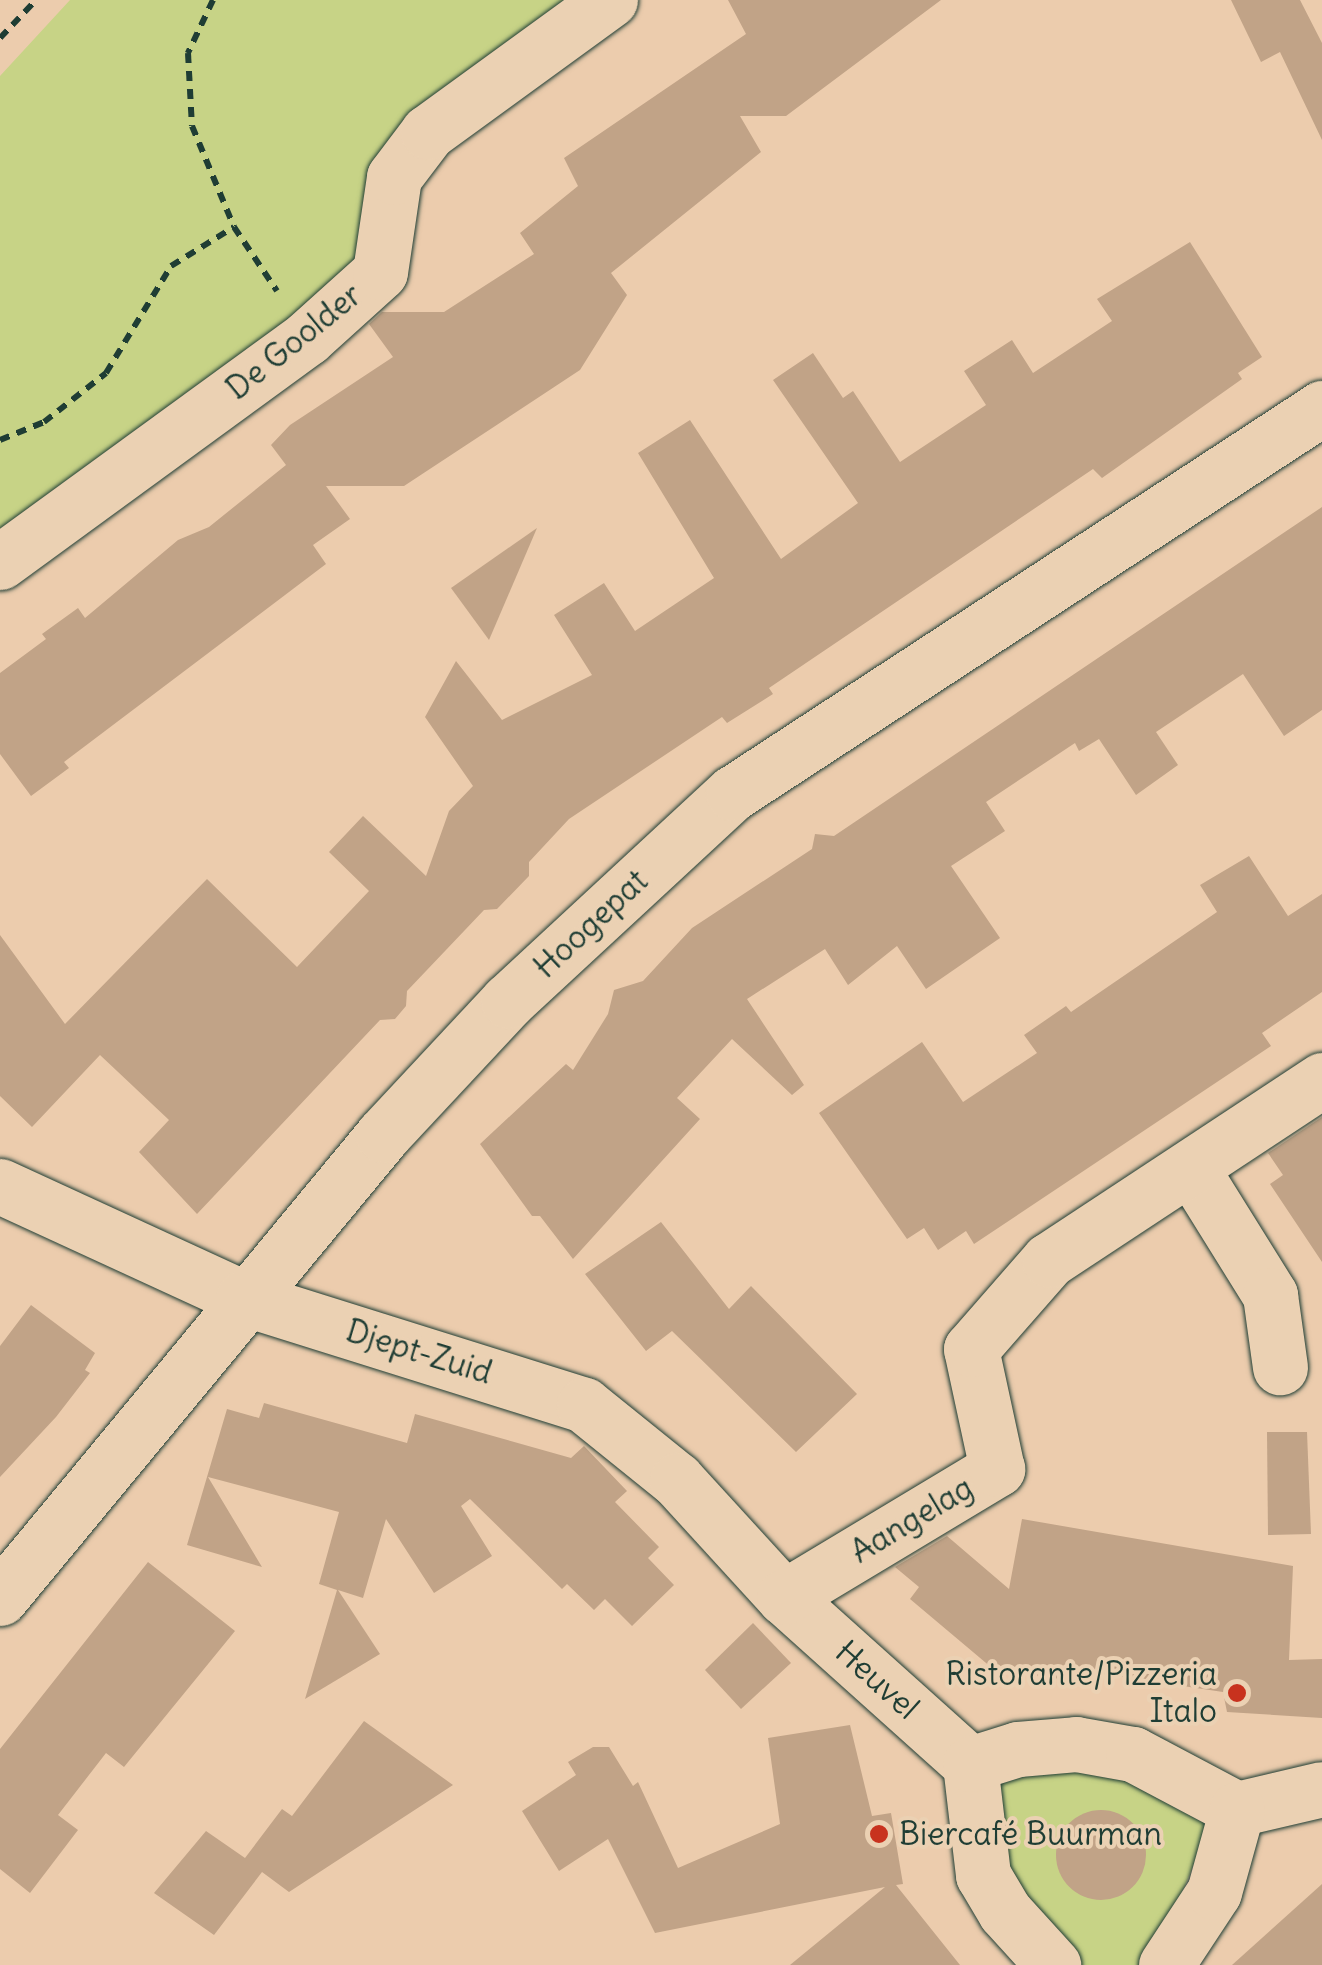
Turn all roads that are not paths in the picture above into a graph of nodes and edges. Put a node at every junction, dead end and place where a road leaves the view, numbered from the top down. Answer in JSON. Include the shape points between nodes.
{"nodes":[{"id":1,"x":610,"y":0,"type":"edge"},
{"id":2,"x":1322,"y":408,"type":"edge"},
{"id":3,"x":0,"y":562,"type":"edge"},
{"id":4,"x":1322,"y":1080,"type":"edge"},
{"id":5,"x":1191,"y":1168,"type":"junction"},
{"id":6,"x":0,"y":1186,"type":"edge"},
{"id":7,"x":242,"y":1298,"type":"junction"},
{"id":8,"x":1280,"y":1367,"type":"dead end"},
{"id":9,"x":0,"y":1598,"type":"edge"},
{"id":10,"x":784,"y":1598,"type":"junction"},
{"id":11,"x":970,"y":1764,"type":"junction"},
{"id":12,"x":1322,"y":1789,"type":"edge"},
{"id":13,"x":1237,"y":1810,"type":"junction"},
{"id":14,"x":1054,"y":1965,"type":"edge"},
{"id":15,"x":1166,"y":1965,"type":"edge"}],
"edges":[{"from":1,"to":3,"type":"street","name":"De Goolder","via":[[428,132],[394,178],[380,272],[308,338]]},
{"from":2,"to":7,"type":"street","name":"Hoogepat","via":[[733,793],[508,1001]]},
{"from":4,"to":5,"type":"street","name":"Aangelag"},
{"from":5,"to":8,"type":"street","via":[[1270,1296]]},
{"from":5,"to":10,"type":"street","name":"Aangelag","via":[[1048,1260],[971,1349],[997,1469]]},
{"from":6,"to":7,"type":"street","name":"Djept-Zuid"},
{"from":7,"to":9,"type":"street","name":"Hoogepat"},
{"from":7,"to":10,"type":"street","name":"Djept-Zuid","via":[[584,1405],[678,1480]]},
{"from":10,"to":11,"type":"street","name":"Heuvel"},
{"from":11,"to":13,"type":"street","via":[[1018,1749],[1095,1747],[1134,1754],[1184,1776]]},
{"from":11,"to":14,"type":"street","via":[[983,1875],[1005,1912]]},
{"from":12,"to":13,"type":"street"},
{"from":13,"to":15,"type":"street","via":[[1214,1892]]}]}
